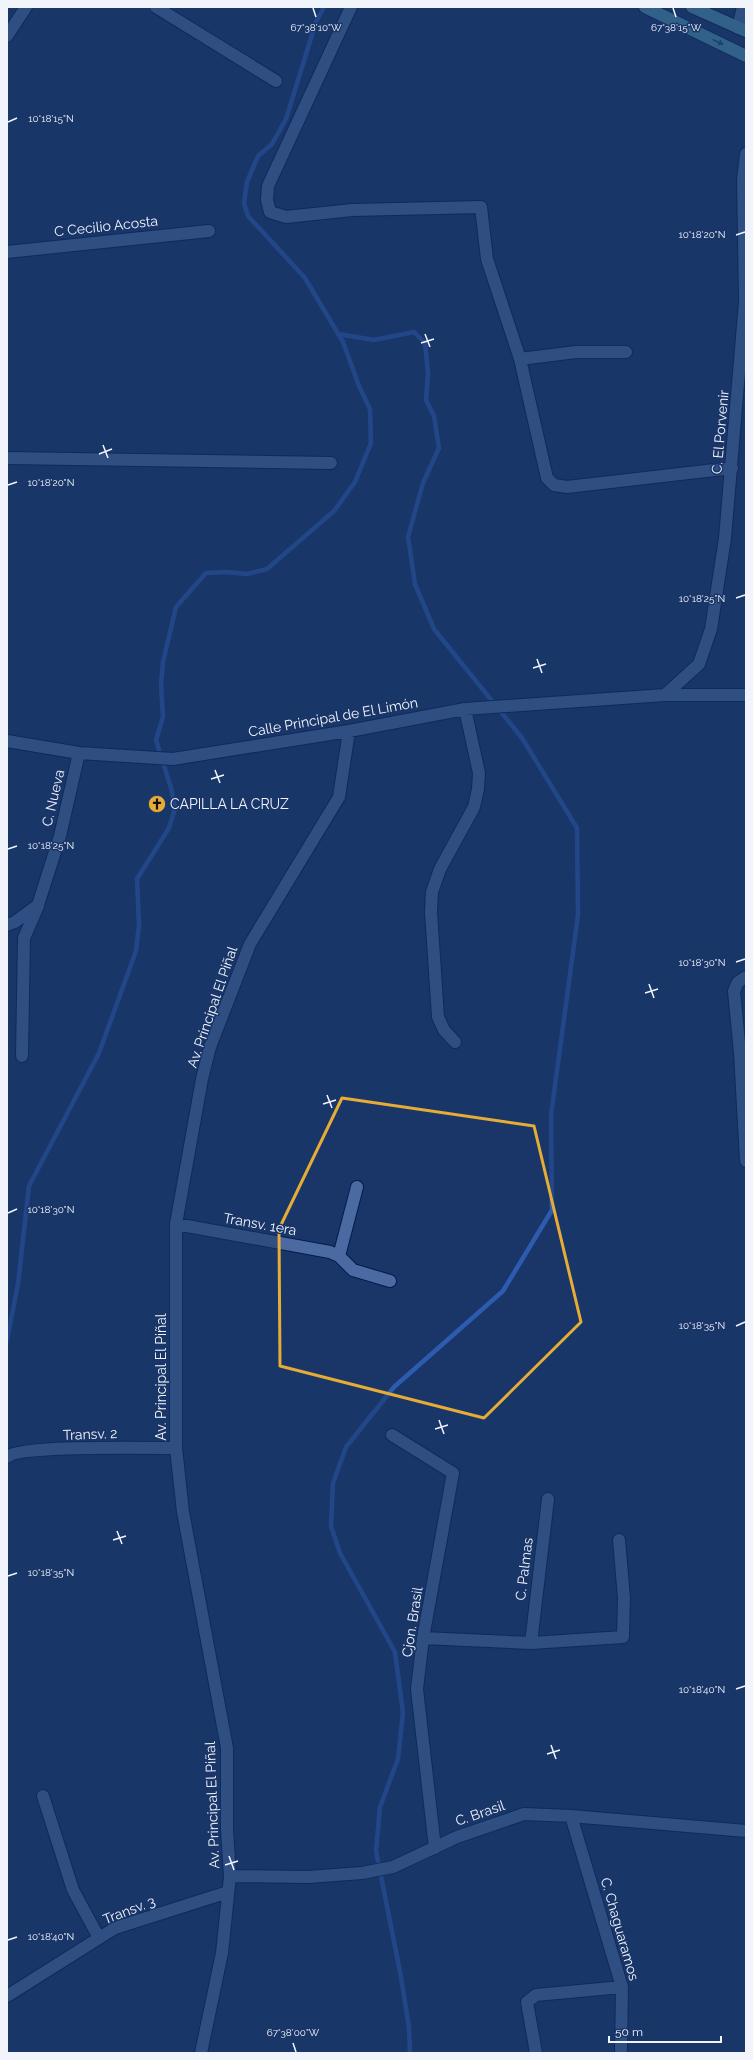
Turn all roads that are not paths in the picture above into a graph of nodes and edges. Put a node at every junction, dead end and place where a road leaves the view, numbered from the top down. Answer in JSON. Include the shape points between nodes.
{"nodes":[{"id":1,"x":26,"y":7,"type":"edge"},
{"id":2,"x":156,"y":7,"type":"edge"},
{"id":3,"x":351,"y":7,"type":"edge"},
{"id":4,"x":645,"y":7,"type":"edge"},
{"id":5,"x":692,"y":7,"type":"edge"},
{"id":6,"x":743,"y":7,"type":"edge"},
{"id":7,"x":742,"y":30,"type":"edge"},
{"id":8,"x":7,"y":36,"type":"edge"},
{"id":9,"x":746,"y":56,"type":"edge"},
{"id":10,"x":276,"y":81,"type":"dead end"},
{"id":11,"x":746,"y":154,"type":"edge"},
{"id":12,"x":745,"y":180,"type":"edge"},
{"id":13,"x":209,"y":231,"type":"dead end"},
{"id":14,"x":7,"y":252,"type":"edge"},
{"id":15,"x":626,"y":352,"type":"dead end"},
{"id":16,"x":520,"y":360,"type":"junction"},
{"id":17,"x":7,"y":458,"type":"edge"},
{"id":18,"x":331,"y":463,"type":"dead end"},
{"id":19,"x":732,"y":468,"type":"junction"},
{"id":20,"x":665,"y":695,"type":"junction"},
{"id":21,"x":746,"y":695,"type":"edge"},
{"id":22,"x":465,"y":709,"type":"junction"},
{"id":23,"x":349,"y":730,"type":"junction"},
{"id":24,"x":7,"y":741,"type":"edge"},
{"id":25,"x":79,"y":753,"type":"junction"},
{"id":26,"x":38,"y":905,"type":"junction"},
{"id":27,"x":7,"y":925,"type":"edge"},
{"id":28,"x":746,"y":977,"type":"edge"},
{"id":29,"x":455,"y":1042,"type":"dead end"},
{"id":30,"x":22,"y":1056,"type":"dead end"},
{"id":31,"x":746,"y":1161,"type":"edge"},
{"id":32,"x":357,"y":1187,"type":"dead end"},
{"id":33,"x":176,"y":1224,"type":"junction"},
{"id":34,"x":339,"y":1256,"type":"junction"},
{"id":35,"x":390,"y":1281,"type":"dead end"},
{"id":36,"x":392,"y":1435,"type":"dead end"},
{"id":37,"x":176,"y":1448,"type":"junction"},
{"id":38,"x":7,"y":1457,"type":"edge"},
{"id":39,"x":548,"y":1499,"type":"dead end"},
{"id":40,"x":620,"y":1540,"type":"dead end"},
{"id":41,"x":423,"y":1638,"type":"junction"},
{"id":42,"x":531,"y":1643,"type":"junction"},
{"id":43,"x":43,"y":1796,"type":"dead end"},
{"id":44,"x":571,"y":1816,"type":"junction"},
{"id":45,"x":746,"y":1832,"type":"edge"},
{"id":46,"x":435,"y":1848,"type":"junction"},
{"id":47,"x":230,"y":1876,"type":"junction"},
{"id":48,"x":228,"y":1892,"type":"junction"},
{"id":49,"x":99,"y":1938,"type":"junction"},
{"id":50,"x":622,"y":1988,"type":"junction"},
{"id":51,"x":7,"y":1996,"type":"edge"},
{"id":52,"x":201,"y":2053,"type":"edge"},
{"id":53,"x":536,"y":2053,"type":"edge"},
{"id":54,"x":621,"y":2053,"type":"edge"}],
"edges":[{"from":1,"to":8,"type":"street"},
{"from":2,"to":10,"type":"street"},
{"from":3,"to":16,"type":"street","via":[[268,186],[267,200],[270,212],[286,217],[352,210],[481,207],[487,259]]},
{"from":4,"to":9,"type":"main road","one_way":true},
{"from":5,"to":7,"type":"main road"},
{"from":6,"to":7,"type":"street"},
{"from":11,"to":12,"type":"street","name":"C. El Porvenir"},
{"from":12,"to":19,"type":"street","name":"C. El Porvenir","via":[[745,301]]},
{"from":13,"to":14,"type":"street","name":"C Cecilio Acosta"},
{"from":15,"to":16,"type":"street","via":[[576,352]]},
{"from":16,"to":19,"type":"street","via":[[547,478],[554,486],[568,487]]},
{"from":17,"to":18,"type":"street"},
{"from":19,"to":20,"type":"street","name":"C. El Porvenir","via":[[725,538],[711,629],[698,664]]},
{"from":20,"to":21,"type":"street","name":"Calle Principal de El Limón"},
{"from":20,"to":22,"type":"street","name":"Calle Principal de El Limón"},
{"from":22,"to":23,"type":"street","name":"Calle Principal de El Limón"},
{"from":22,"to":29,"type":"street","via":[[479,773],[478,789],[474,807],[440,869],[432,892],[431,912],[438,1017],[444,1030]]},
{"from":23,"to":25,"type":"street","name":"Calle Principal de El Limón","via":[[172,759]]},
{"from":23,"to":33,"type":"street","name":"Av. Principal El Piñal","via":[[339,797],[250,944],[210,1047]]},
{"from":24,"to":25,"type":"street","name":"Calle Principal de El Limón"},
{"from":25,"to":26,"type":"street","name":"C. Nueva","via":[[60,836]]},
{"from":26,"to":27,"type":"street"},
{"from":26,"to":30,"type":"street","name":"C. Nueva","via":[[24,938]]},
{"from":28,"to":31,"type":"street","via":[[738,982],[734,991]]},
{"from":32,"to":34,"type":"street"},
{"from":33,"to":34,"type":"street","name":"Transv. 1era","via":[[330,1252]]},
{"from":33,"to":37,"type":"street","name":"Av. Principal El Piñal"},
{"from":34,"to":35,"type":"street","via":[[353,1270]]},
{"from":36,"to":41,"type":"street","name":"Cjon. Brasil","via":[[453,1473]]},
{"from":37,"to":38,"type":"street","name":"Transv. 2","via":[[133,1447],[21,1452]]},
{"from":37,"to":47,"type":"street","name":"Av. Principal El Piñal","via":[[183,1512],[227,1748]]},
{"from":39,"to":42,"type":"street","name":"C. Palmas"},
{"from":40,"to":42,"type":"street","via":[[624,1598],[623,1637]]},
{"from":41,"to":42,"type":"street"},
{"from":41,"to":46,"type":"street","name":"Cjon. Brasil","via":[[417,1689]]},
{"from":43,"to":49,"type":"street","via":[[73,1890]]},
{"from":44,"to":45,"type":"street","name":"C. Brasil"},
{"from":44,"to":46,"type":"street","name":"C. Brasil","via":[[524,1814],[457,1837]]},
{"from":44,"to":50,"type":"street","name":"C. Chaguaramos"},
{"from":46,"to":47,"type":"street","name":"C. Brasil","via":[[390,1868],[370,1872],[308,1877]]},
{"from":47,"to":48,"type":"street","name":"Av. Principal El Piñal"},
{"from":48,"to":49,"type":"street","name":"Transv. 3","via":[[115,1928]]},
{"from":48,"to":52,"type":"street","name":"Av. Principal El Piñal","via":[[222,1953]]},
{"from":49,"to":51,"type":"street","name":"Transv. 3"},
{"from":50,"to":53,"type":"street","via":[[536,1995],[527,2002]]},
{"from":50,"to":54,"type":"street","name":"C. Chaguaramos"}]}
